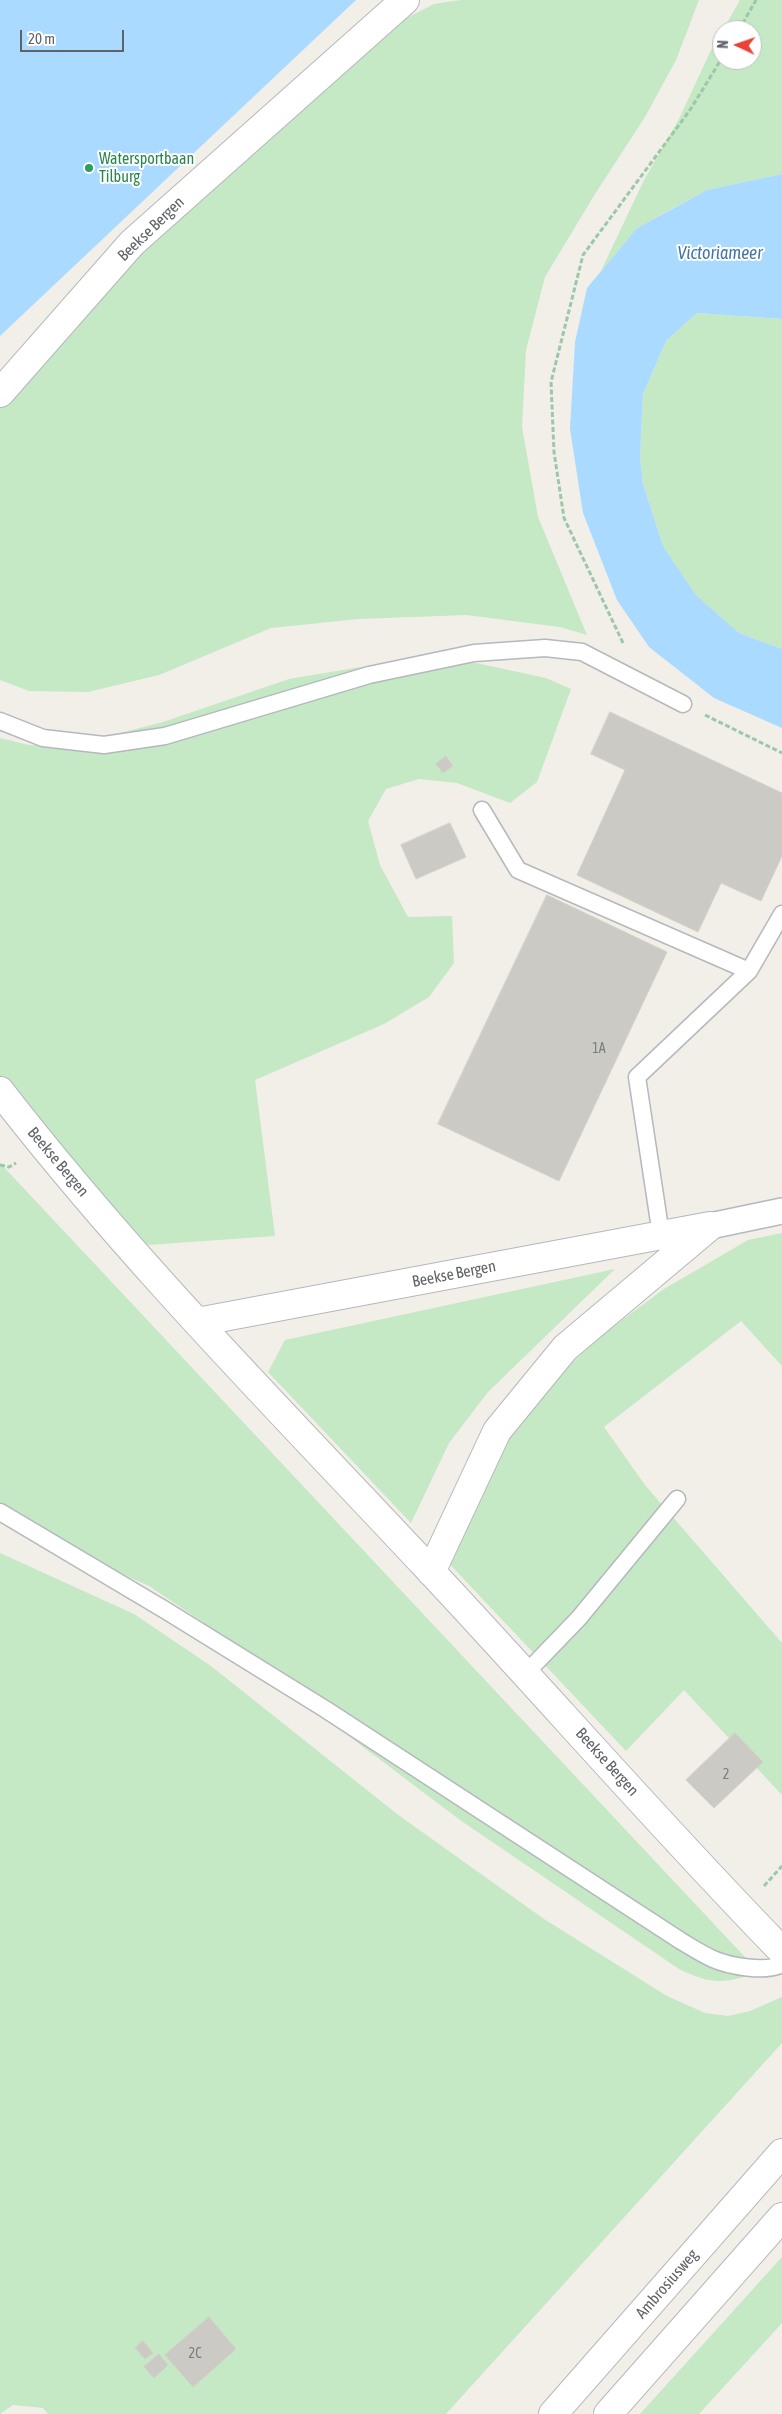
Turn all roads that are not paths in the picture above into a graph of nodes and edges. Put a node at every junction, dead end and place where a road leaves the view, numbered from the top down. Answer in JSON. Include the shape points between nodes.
{"nodes":[{"id":1,"x":405,"y":0,"type":"edge"},
{"id":2,"x":0,"y":393,"type":"edge"},
{"id":3,"x":683,"y":704,"type":"road end"},
{"id":4,"x":0,"y":721,"type":"edge"},
{"id":5,"x":482,"y":810,"type":"dead end"},
{"id":6,"x":782,"y":914,"type":"edge"},
{"id":7,"x":749,"y":971,"type":"junction"},
{"id":8,"x":0,"y":1090,"type":"edge"},
{"id":9,"x":782,"y":1211,"type":"edge"},
{"id":10,"x":710,"y":1226,"type":"junction"},
{"id":11,"x":661,"y":1235,"type":"junction"},
{"id":12,"x":197,"y":1322,"type":"junction"},
{"id":13,"x":677,"y":1499,"type":"dead end"},
{"id":14,"x":0,"y":1512,"type":"edge"},
{"id":15,"x":431,"y":1572,"type":"junction"},
{"id":16,"x":526,"y":1673,"type":"junction"},
{"id":17,"x":782,"y":1951,"type":"edge"},
{"id":18,"x":782,"y":1964,"type":"edge"},
{"id":19,"x":782,"y":2153,"type":"edge"},
{"id":20,"x":782,"y":2217,"type":"edge"},
{"id":21,"x":552,"y":2414,"type":"edge"},
{"id":22,"x":608,"y":2414,"type":"edge"}],
"edges":[{"from":1,"to":2,"type":"street","name":"Beekse Bergen","via":[[132,244]]},
{"from":3,"to":4,"type":"lane","via":[[582,652],[545,648],[474,652],[388,671],[164,736],[104,745],[43,738]]},
{"from":5,"to":7,"type":"lane","via":[[518,870]]},
{"from":6,"to":7,"type":"lane"},
{"from":7,"to":11,"type":"lane","via":[[636,1078]]},
{"from":8,"to":12,"type":"street","name":"Beekse Bergen","via":[[146,1267]]},
{"from":9,"to":10,"type":"street","name":"Beekse Bergen"},
{"from":10,"to":11,"type":"street","name":"Beekse Bergen"},
{"from":10,"to":15,"type":"street","name":"Beekse Bergen","via":[[565,1348],[497,1431]]},
{"from":11,"to":12,"type":"street","name":"Beekse Bergen"},
{"from":12,"to":15,"type":"street","name":"Beekse Bergen"},
{"from":13,"to":16,"type":"lane","via":[[579,1618]]},
{"from":14,"to":18,"type":"lane","via":[[325,1708],[681,1941],[713,1959],[737,1966],[774,1968]]},
{"from":15,"to":16,"type":"street","name":"Beekse Bergen"},
{"from":16,"to":17,"type":"street","name":"Beekse Bergen"},
{"from":19,"to":21,"type":"street","name":"Ambrosiusweg"},
{"from":20,"to":22,"type":"street"}]}
